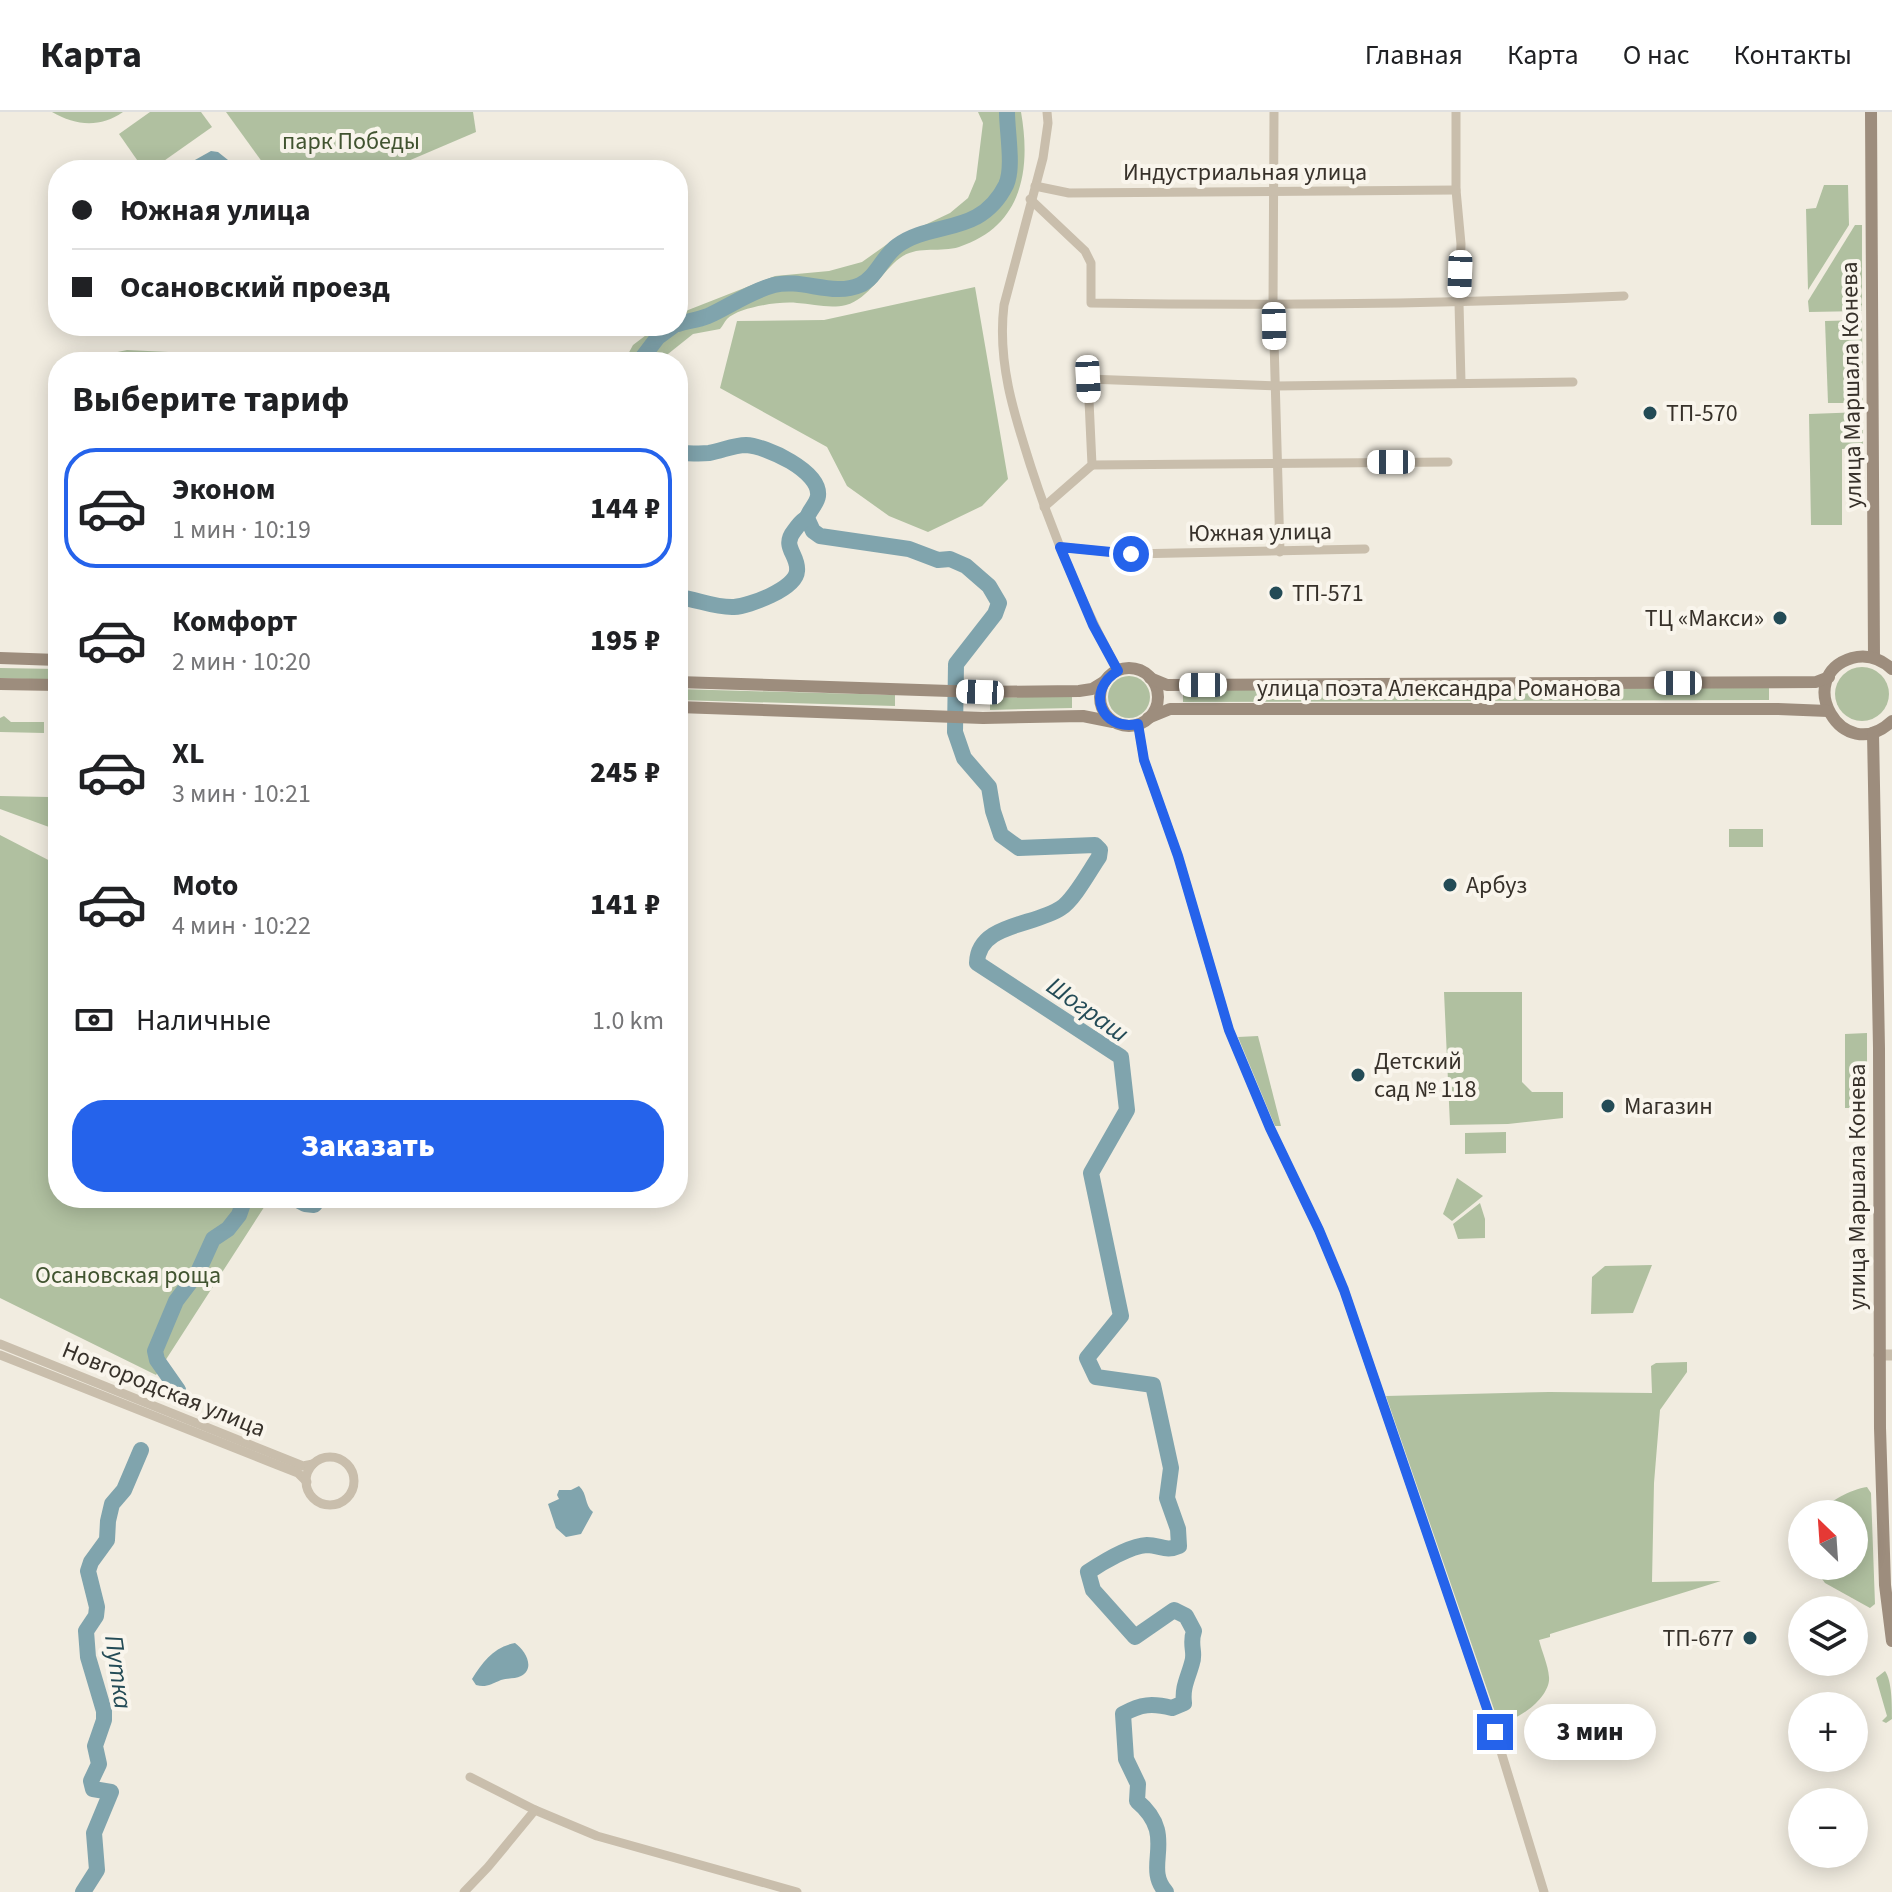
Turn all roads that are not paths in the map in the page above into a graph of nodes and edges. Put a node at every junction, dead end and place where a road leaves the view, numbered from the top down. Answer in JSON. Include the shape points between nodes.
{"nodes":[{"id":1,"x":1047,"y":112,"type":"edge"},
{"id":2,"x":1274,"y":112,"type":"edge"},
{"id":3,"x":1456,"y":112,"type":"edge"},
{"id":4,"x":1871,"y":112,"type":"edge"},
{"id":5,"x":1035,"y":186,"type":"junction"},
{"id":6,"x":1456,"y":190,"type":"junction"},
{"id":7,"x":1275,"y":191,"type":"junction"},
{"id":8,"x":1030,"y":199,"type":"junction"},
{"id":9,"x":1624,"y":296,"type":"dead end"},
{"id":10,"x":1459,"y":303,"type":"junction"},
{"id":11,"x":1273,"y":306,"type":"junction"},
{"id":12,"x":1461,"y":382,"type":"junction"},
{"id":13,"x":1573,"y":382,"type":"dead end"},
{"id":14,"x":1276,"y":386,"type":"junction"},
{"id":15,"x":1448,"y":462,"type":"dead end"},
{"id":16,"x":1279,"y":463,"type":"junction"},
{"id":17,"x":1092,"y":465,"type":"junction"},
{"id":18,"x":1044,"y":507,"type":"junction"},
{"id":19,"x":1060,"y":547,"type":"junction"},
{"id":20,"x":1365,"y":549,"type":"dead end"},
{"id":21,"x":1280,"y":552,"type":"junction"},
{"id":22,"x":1874,"y":657,"type":"junction"},
{"id":23,"x":0,"y":658,"type":"edge"},
{"id":24,"x":48,"y":660,"type":"edge"},
{"id":25,"x":1892,"y":669,"type":"edge"},
{"id":26,"x":1118,"y":671,"type":"junction"},
{"id":27,"x":1829,"y":677,"type":"junction"},
{"id":28,"x":1150,"y":678,"type":"junction"},
{"id":29,"x":1105,"y":681,"type":"junction"},
{"id":30,"x":688,"y":682,"type":"edge"},
{"id":31,"x":0,"y":684,"type":"edge"},
{"id":32,"x":48,"y":685,"type":"edge"},
{"id":33,"x":688,"y":707,"type":"edge"},
{"id":34,"x":1828,"y":711,"type":"junction"},
{"id":35,"x":1143,"y":721,"type":"junction"},
{"id":36,"x":1892,"y":721,"type":"edge"},
{"id":37,"x":1113,"y":722,"type":"junction"},
{"id":38,"x":1873,"y":733,"type":"junction"},
{"id":39,"x":0,"y":1344,"type":"edge"},
{"id":40,"x":0,"y":1355,"type":"edge"},
{"id":41,"x":1885,"y":1355,"type":"edge"},
{"id":42,"x":313,"y":1464,"type":"junction"},
{"id":43,"x":307,"y":1482,"type":"junction"},
{"id":44,"x":1892,"y":1641,"type":"edge"},
{"id":45,"x":470,"y":1777,"type":"dead end"},
{"id":46,"x":535,"y":1810,"type":"junction"},
{"id":47,"x":464,"y":1892,"type":"edge"},
{"id":48,"x":797,"y":1892,"type":"edge"},
{"id":49,"x":1544,"y":1892,"type":"edge"}],
"edges":[{"from":1,"to":5,"type":"street"},
{"from":2,"to":7,"type":"street"},
{"from":3,"to":6,"type":"street"},
{"from":4,"to":22,"type":"main road","name":"улица Маршала Конева"},
{"from":5,"to":7,"type":"street","name":"Индустриальная улица","via":[[1069,193]]},
{"from":5,"to":8,"type":"street"},
{"from":6,"to":7,"type":"street","name":"Индустриальная улица"},
{"from":6,"to":10,"type":"street"},
{"from":7,"to":11,"type":"street"},
{"from":8,"to":11,"type":"street","via":[[1085,251],[1091,263],[1091,303]]},
{"from":8,"to":18,"type":"street","via":[[1009,282],[1002,339],[1005,374]]},
{"from":9,"to":10,"type":"street"},
{"from":10,"to":11,"type":"street"},
{"from":10,"to":12,"type":"street"},
{"from":11,"to":14,"type":"street"},
{"from":12,"to":13,"type":"street"},
{"from":12,"to":14,"type":"street"},
{"from":14,"to":16,"type":"street"},
{"from":14,"to":17,"type":"street","via":[[1088,379]]},
{"from":15,"to":16,"type":"street"},
{"from":16,"to":17,"type":"street"},
{"from":16,"to":21,"type":"street"},
{"from":17,"to":18,"type":"street"},
{"from":18,"to":19,"type":"street"},
{"from":19,"to":21,"type":"street","name":"Южная улица","via":[[1131,554]]},
{"from":19,"to":26,"type":"street"},
{"from":20,"to":21,"type":"street","name":"Южная улица"},
{"from":22,"to":25,"type":"main road"},
{"from":22,"to":27,"type":"main road","via":[[1850,659]]},
{"from":23,"to":24,"type":"main road"},
{"from":26,"to":28,"type":"main road","via":[[1134,669]]},
{"from":26,"to":29,"type":"main road"},
{"from":27,"to":28,"type":"main road","name":"улица поэта Александра Романова","via":[[1816,682],[1350,685],[1167,685]]},
{"from":27,"to":34,"type":"main road"},
{"from":28,"to":35,"type":"main road","via":[[1157,701]]},
{"from":29,"to":30,"type":"main road","via":[[1086,690],[980,692]]},
{"from":29,"to":37,"type":"main road","via":[[1101,705]]},
{"from":31,"to":32,"type":"main road"},
{"from":33,"to":37,"type":"main road","via":[[983,718],[1083,716]]},
{"from":34,"to":35,"type":"main road","name":"улица поэта Александра Романова","via":[[1170,709]]},
{"from":34,"to":38,"type":"main road","via":[[1846,730]]},
{"from":35,"to":37,"type":"main road","via":[[1128,726]]},
{"from":35,"to":49,"type":"street","via":[[1144,760],[1229,1030],[1344,1290]]},
{"from":36,"to":38,"type":"main road"},
{"from":38,"to":41,"type":"main road","name":"улица Маршала Конева"},
{"from":39,"to":42,"type":"street","name":"Новгородская улица","via":[[303,1466]]},
{"from":40,"to":43,"type":"street","name":"Новгородская улица","via":[[298,1473]]},
{"from":41,"to":44,"type":"main road","name":"улица Маршала Конева","via":[[1885,1585]]},
{"from":42,"to":43,"type":"street"},
{"from":42,"to":43,"type":"street","via":[[326,1457],[344,1461],[354,1475],[352,1491],[342,1501],[327,1504],[314,1498]]},
{"from":45,"to":46,"type":"street"},
{"from":46,"to":47,"type":"street"},
{"from":46,"to":48,"type":"street","via":[[597,1836]]}]}
